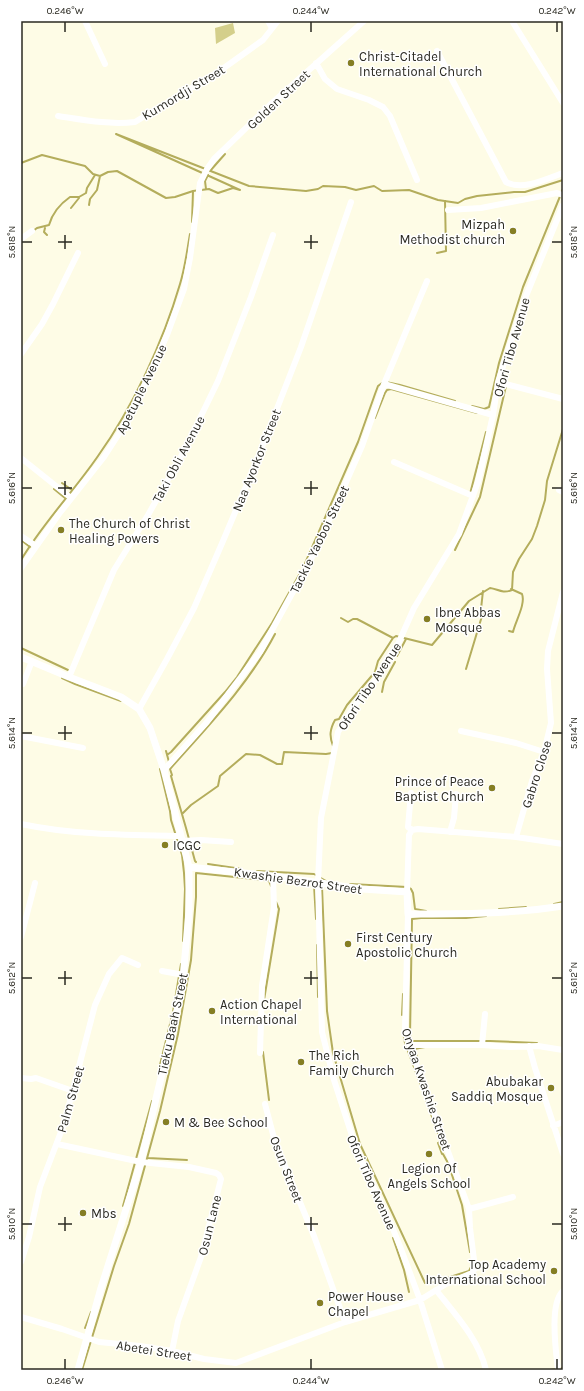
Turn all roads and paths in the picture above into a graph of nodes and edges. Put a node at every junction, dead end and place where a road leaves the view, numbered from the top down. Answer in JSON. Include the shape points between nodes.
{"nodes":[{"id":1,"x":85,"y":21,"type":"edge"},
{"id":2,"x":268,"y":21,"type":"edge"},
{"id":3,"x":278,"y":21,"type":"edge"},
{"id":4,"x":364,"y":21,"type":"edge"},
{"id":5,"x":512,"y":21,"type":"edge"},
{"id":6,"x":272,"y":28,"type":"junction"},
{"id":7,"x":437,"y":51,"type":"dead end"},
{"id":8,"x":105,"y":64,"type":"dead end"},
{"id":9,"x":316,"y":64,"type":"junction"},
{"id":10,"x":563,"y":104,"type":"edge"},
{"id":11,"x":58,"y":116,"type":"dead end"},
{"id":12,"x":563,"y":173,"type":"edge"},
{"id":13,"x":417,"y":180,"type":"dead end"},
{"id":14,"x":200,"y":183,"type":"joint"},
{"id":15,"x":563,"y":195,"type":"edge"},
{"id":16,"x":351,"y":202,"type":"dead end"},
{"id":17,"x":563,"y":205,"type":"edge"},
{"id":18,"x":448,"y":210,"type":"dead end"},
{"id":19,"x":32,"y":231,"type":"dead end"},
{"id":20,"x":273,"y":235,"type":"dead end"},
{"id":21,"x":21,"y":239,"type":"edge"},
{"id":22,"x":78,"y":253,"type":"dead end"},
{"id":23,"x":427,"y":281,"type":"dead end"},
{"id":24,"x":21,"y":354,"type":"edge"},
{"id":25,"x":498,"y":382,"type":"junction"},
{"id":26,"x":384,"y":384,"type":"junction"},
{"id":27,"x":563,"y":399,"type":"edge"},
{"id":28,"x":493,"y":415,"type":"junction"},
{"id":29,"x":21,"y":458,"type":"edge"},
{"id":30,"x":394,"y":462,"type":"dead end"},
{"id":31,"x":473,"y":496,"type":"junction"},
{"id":32,"x":72,"y":498,"type":"junction"},
{"id":33,"x":21,"y":536,"type":"edge"},
{"id":34,"x":36,"y":546,"type":"junction"},
{"id":35,"x":21,"y":568,"type":"edge"},
{"id":36,"x":563,"y":592,"type":"edge"},
{"id":37,"x":21,"y":657,"type":"edge"},
{"id":38,"x":32,"y":661,"type":"junction"},
{"id":39,"x":69,"y":677,"type":"junction"},
{"id":40,"x":23,"y":684,"type":"dead end"},
{"id":41,"x":139,"y":708,"type":"junction"},
{"id":42,"x":461,"y":731,"type":"dead end"},
{"id":43,"x":21,"y":736,"type":"edge"},
{"id":44,"x":83,"y":748,"type":"dead end"},
{"id":45,"x":544,"y":752,"type":"junction"},
{"id":46,"x":164,"y":770,"type":"junction"},
{"id":47,"x":411,"y":793,"type":"dead end"},
{"id":48,"x":456,"y":794,"type":"dead end"},
{"id":49,"x":21,"y":824,"type":"edge"},
{"id":50,"x":412,"y":830,"type":"junction"},
{"id":51,"x":450,"y":832,"type":"junction"},
{"id":52,"x":516,"y":837,"type":"junction"},
{"id":53,"x":182,"y":838,"type":"junction"},
{"id":54,"x":231,"y":842,"type":"dead end"},
{"id":55,"x":563,"y":844,"type":"edge"},
{"id":56,"x":189,"y":866,"type":"junction"},
{"id":57,"x":273,"y":876,"type":"junction"},
{"id":58,"x":318,"y":882,"type":"junction"},
{"id":59,"x":35,"y":883,"type":"dead end"},
{"id":60,"x":407,"y":892,"type":"junction"},
{"id":61,"x":563,"y":906,"type":"edge"},
{"id":62,"x":408,"y":914,"type":"junction"},
{"id":63,"x":21,"y":937,"type":"edge"},
{"id":64,"x":138,"y":965,"type":"dead end"},
{"id":65,"x":162,"y":971,"type":"dead end"},
{"id":66,"x":184,"y":975,"type":"junction"},
{"id":67,"x":485,"y":1014,"type":"dead end"},
{"id":68,"x":409,"y":1045,"type":"junction"},
{"id":69,"x":482,"y":1045,"type":"junction"},
{"id":70,"x":529,"y":1046,"type":"junction"},
{"id":71,"x":563,"y":1050,"type":"edge"},
{"id":72,"x":260,"y":1053,"type":"dead end"},
{"id":73,"x":21,"y":1078,"type":"edge"},
{"id":74,"x":73,"y":1092,"type":"junction"},
{"id":75,"x":265,"y":1104,"type":"dead end"},
{"id":76,"x":563,"y":1122,"type":"edge"},
{"id":77,"x":553,"y":1126,"type":"junction"},
{"id":78,"x":57,"y":1144,"type":"junction"},
{"id":79,"x":563,"y":1154,"type":"edge"},
{"id":80,"x":141,"y":1162,"type":"junction"},
{"id":81,"x":513,"y":1197,"type":"dead end"},
{"id":82,"x":469,"y":1209,"type":"junction"},
{"id":83,"x":21,"y":1262,"type":"edge"},
{"id":84,"x":466,"y":1276,"type":"joint"},
{"id":85,"x":436,"y":1290,"type":"junction"},
{"id":86,"x":563,"y":1291,"type":"edge"},
{"id":87,"x":420,"y":1300,"type":"junction"},
{"id":88,"x":21,"y":1317,"type":"edge"},
{"id":89,"x":345,"y":1322,"type":"junction"},
{"id":90,"x":87,"y":1338,"type":"junction"},
{"id":91,"x":172,"y":1351,"type":"junction"},
{"id":92,"x":78,"y":1370,"type":"edge"},
{"id":93,"x":442,"y":1370,"type":"edge"},
{"id":94,"x":486,"y":1370,"type":"edge"},
{"id":95,"x":558,"y":1370,"type":"edge"}],
"edges":[{"from":1,"to":8,"type":"street"},
{"from":2,"to":6,"type":"street"},
{"from":3,"to":6,"type":"street","name":"Kumordji Street"},
{"from":4,"to":9,"type":"street","name":"Golden Street"},
{"from":5,"to":10,"type":"street"},
{"from":6,"to":11,"type":"street","name":"Kumordji Street","via":[[263,40],[221,70],[135,122],[106,123]]},
{"from":7,"to":12,"type":"street","via":[[506,182],[513,186],[522,186]]},
{"from":9,"to":13,"type":"street","via":[[325,79],[337,89],[383,106],[390,116]]},
{"from":9,"to":14,"type":"street","name":"Golden Street","via":[[214,159]]},
{"from":14,"to":32,"type":"street","name":"Apetuple Avenue","via":[[184,289],[167,335],[131,415],[104,457]]},
{"from":15,"to":18,"type":"street","via":[[557,193],[481,208]]},
{"from":16,"to":41,"type":"street","name":"Naa Ayorkor Street","via":[[301,347],[243,493],[194,608]]},
{"from":17,"to":25,"type":"street","name":"Ofori Tibo Avenue","via":[[526,296]]},
{"from":19,"to":21,"type":"street"},
{"from":20,"to":39,"type":"street","name":"Taki Obli Avenue","via":[[218,381],[184,451],[114,570]]},
{"from":22,"to":24,"type":"street","via":[[42,324]]},
{"from":23,"to":26,"type":"street","name":"Tackie Yaoboi Street"},
{"from":25,"to":27,"type":"street"},
{"from":25,"to":28,"type":"street","name":"Ofori Tibo Avenue"},
{"from":26,"to":28,"type":"street"},
{"from":26,"to":46,"type":"street","name":"Tackie Yaoboi Street","via":[[362,446],[317,548],[260,652],[207,722]]},
{"from":28,"to":31,"type":"street","name":"Ofori Tibo Avenue"},
{"from":29,"to":32,"type":"street"},
{"from":30,"to":31,"type":"street"},
{"from":31,"to":58,"type":"street","name":"Ofori Tibo Avenue","via":[[459,534],[418,600],[400,641],[338,732],[321,818]]},
{"from":32,"to":34,"type":"street","name":"Apetuple Avenue"},
{"from":33,"to":34,"type":"street"},
{"from":34,"to":35,"type":"street","name":"Apetuple Avenue"},
{"from":36,"to":45,"type":"street","name":"Gabro Close","via":[[548,651],[551,723]]},
{"from":37,"to":38,"type":"street","name":"Tieku Baah Street"},
{"from":38,"to":39,"type":"street","name":"Tieku Baah Street"},
{"from":38,"to":40,"type":"street"},
{"from":39,"to":41,"type":"street","name":"Tieku Baah Street","via":[[121,697]]},
{"from":41,"to":46,"type":"street","name":"Tieku Baah Street","via":[[150,728]]},
{"from":42,"to":45,"type":"street"},
{"from":43,"to":44,"type":"street"},
{"from":45,"to":52,"type":"street","name":"Gabro Close","via":[[532,781]]},
{"from":46,"to":53,"type":"street","name":"Tieku Baah Street"},
{"from":47,"to":50,"type":"street","name":"Onyaa Kwashie Street","via":[[408,827]]},
{"from":48,"to":51,"type":"street"},
{"from":49,"to":53,"type":"street","via":[[74,832]]},
{"from":50,"to":51,"type":"street"},
{"from":50,"to":60,"type":"street","name":"Onyaa Kwashie Street","via":[[409,835]]},
{"from":51,"to":52,"type":"street"},
{"from":52,"to":55,"type":"street"},
{"from":53,"to":54,"type":"street"},
{"from":53,"to":56,"type":"street","name":"Tieku Baah Street"},
{"from":56,"to":57,"type":"street","name":"Kwashie Bezrot Street"},
{"from":56,"to":66,"type":"street","name":"Tieku Baah Street","via":[[189,912]]},
{"from":57,"to":58,"type":"street","name":"Kwashie Bezrot Street"},
{"from":57,"to":72,"type":"street","via":[[274,907],[262,986]]},
{"from":58,"to":60,"type":"street","name":"Kwashie Bezrot Street","via":[[362,890]]},
{"from":58,"to":87,"type":"street","name":"Ofori Tibo Avenue","via":[[322,1032],[358,1154],[392,1224]]},
{"from":59,"to":63,"type":"street"},
{"from":60,"to":62,"type":"street","name":"Onyaa Kwashie Street"},
{"from":61,"to":62,"type":"street","via":[[469,914]]},
{"from":62,"to":68,"type":"street","name":"Onyaa Kwashie Street","via":[[404,1011]]},
{"from":64,"to":74,"type":"street","name":"Palm Street","via":[[122,958],[109,974],[95,1005]]},
{"from":65,"to":66,"type":"street"},
{"from":66,"to":80,"type":"street","name":"Tieku Baah Street"},
{"from":67,"to":69,"type":"street"},
{"from":68,"to":69,"type":"street"},
{"from":68,"to":82,"type":"street","name":"Onyaa Kwashie Street"},
{"from":69,"to":70,"type":"street"},
{"from":70,"to":71,"type":"street"},
{"from":70,"to":77,"type":"street"},
{"from":73,"to":74,"type":"street","via":[[36,1078]]},
{"from":74,"to":78,"type":"street","name":"Palm Street"},
{"from":75,"to":89,"type":"street","name":"Osun Street","via":[[275,1142],[314,1236]]},
{"from":76,"to":77,"type":"street"},
{"from":77,"to":79,"type":"street"},
{"from":78,"to":80,"type":"street"},
{"from":78,"to":83,"type":"street","name":"Palm Street","via":[[40,1187]]},
{"from":80,"to":90,"type":"street","name":"Tieku Baah Street"},
{"from":80,"to":91,"type":"street","name":"Osun Lane","via":[[189,1167],[216,1173],[221,1179],[201,1257],[178,1321]]},
{"from":81,"to":82,"type":"street"},
{"from":82,"to":84,"type":"street","name":"Onyaa Kwashie Street","via":[[475,1268]]},
{"from":84,"to":85,"type":"street","name":"Abetei Street"},
{"from":85,"to":87,"type":"street","name":"Abetei Street"},
{"from":85,"to":94,"type":"street","via":[[481,1354]]},
{"from":86,"to":95,"type":"street","via":[[556,1305],[554,1324]]},
{"from":87,"to":89,"type":"street","name":"Abetei Street"},
{"from":87,"to":93,"type":"street"},
{"from":88,"to":90,"type":"street","name":"Abetei Street"},
{"from":89,"to":91,"type":"street","name":"Abetei Street","via":[[236,1364]]},
{"from":90,"to":91,"type":"street","name":"Abetei Street","via":[[99,1342]]},
{"from":90,"to":92,"type":"street","name":"Tieku Baah Street"}]}
